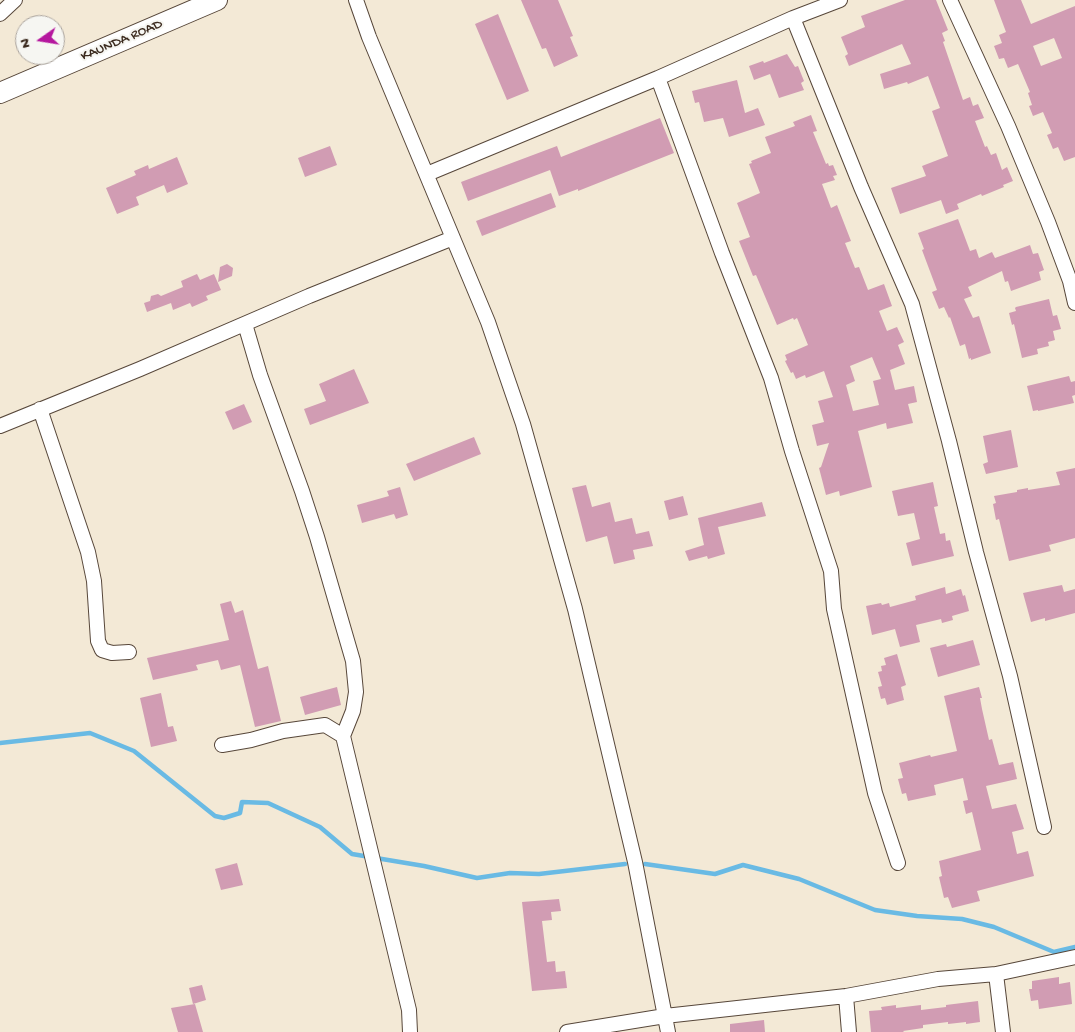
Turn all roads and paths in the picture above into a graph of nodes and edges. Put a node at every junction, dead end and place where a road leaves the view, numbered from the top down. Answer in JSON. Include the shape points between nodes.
{"nodes":[{"id":1,"x":15,"y":0,"type":"edge"},
{"id":2,"x":217,"y":0,"type":"edge"},
{"id":3,"x":356,"y":0,"type":"edge"},
{"id":4,"x":840,"y":0,"type":"edge"},
{"id":5,"x":950,"y":0,"type":"edge"},
{"id":6,"x":0,"y":14,"type":"edge"},
{"id":7,"x":793,"y":18,"type":"junction"},
{"id":8,"x":658,"y":78,"type":"junction"},
{"id":9,"x":0,"y":93,"type":"edge"},
{"id":10,"x":427,"y":174,"type":"junction"},
{"id":11,"x":453,"y":238,"type":"junction"},
{"id":12,"x":1075,"y":303,"type":"edge"},
{"id":13,"x":245,"y":324,"type":"junction"},
{"id":14,"x":40,"y":409,"type":"junction"},
{"id":15,"x":0,"y":426,"type":"edge"},
{"id":16,"x":129,"y":652,"type":"dead end"},
{"id":17,"x":343,"y":736,"type":"junction"},
{"id":18,"x":222,"y":745,"type":"dead end"},
{"id":19,"x":1044,"y":827,"type":"dead end"},
{"id":20,"x":898,"y":863,"type":"dead end"},
{"id":21,"x":1075,"y":957,"type":"edge"},
{"id":22,"x":996,"y":974,"type":"junction"},
{"id":23,"x":846,"y":996,"type":"junction"},
{"id":24,"x":665,"y":1016,"type":"junction"},
{"id":25,"x":410,"y":1032,"type":"edge"},
{"id":26,"x":571,"y":1032,"type":"edge"},
{"id":27,"x":668,"y":1032,"type":"edge"},
{"id":28,"x":849,"y":1032,"type":"edge"},
{"id":29,"x":1003,"y":1032,"type":"edge"}],
"edges":[{"from":1,"to":6,"type":"street"},
{"from":2,"to":9,"type":"main road","name":"KAUNDA ROAD"},
{"from":3,"to":10,"type":"street"},
{"from":4,"to":7,"type":"street"},
{"from":5,"to":12,"type":"street","via":[[1048,222]]},
{"from":7,"to":8,"type":"street"},
{"from":7,"to":19,"type":"street","via":[[912,304],[1010,676]]},
{"from":8,"to":10,"type":"street"},
{"from":8,"to":20,"type":"street","via":[[771,378],[831,571],[834,609],[875,793]]},
{"from":10,"to":11,"type":"street"},
{"from":11,"to":13,"type":"street"},
{"from":11,"to":24,"type":"street","via":[[500,358],[543,493],[575,609],[635,862]]},
{"from":13,"to":14,"type":"street"},
{"from":13,"to":17,"type":"street","via":[[308,509],[353,661],[356,692],[353,711]]},
{"from":14,"to":15,"type":"street"},
{"from":14,"to":16,"type":"street","via":[[88,552],[94,581],[98,641],[102,650]]},
{"from":17,"to":18,"type":"street","via":[[325,725]]},
{"from":17,"to":25,"type":"street","via":[[409,1010]]},
{"from":21,"to":22,"type":"street"},
{"from":22,"to":23,"type":"street","via":[[938,979]]},
{"from":22,"to":29,"type":"street"},
{"from":23,"to":24,"type":"street"},
{"from":23,"to":28,"type":"street"},
{"from":24,"to":26,"type":"street"},
{"from":24,"to":27,"type":"street"}]}
